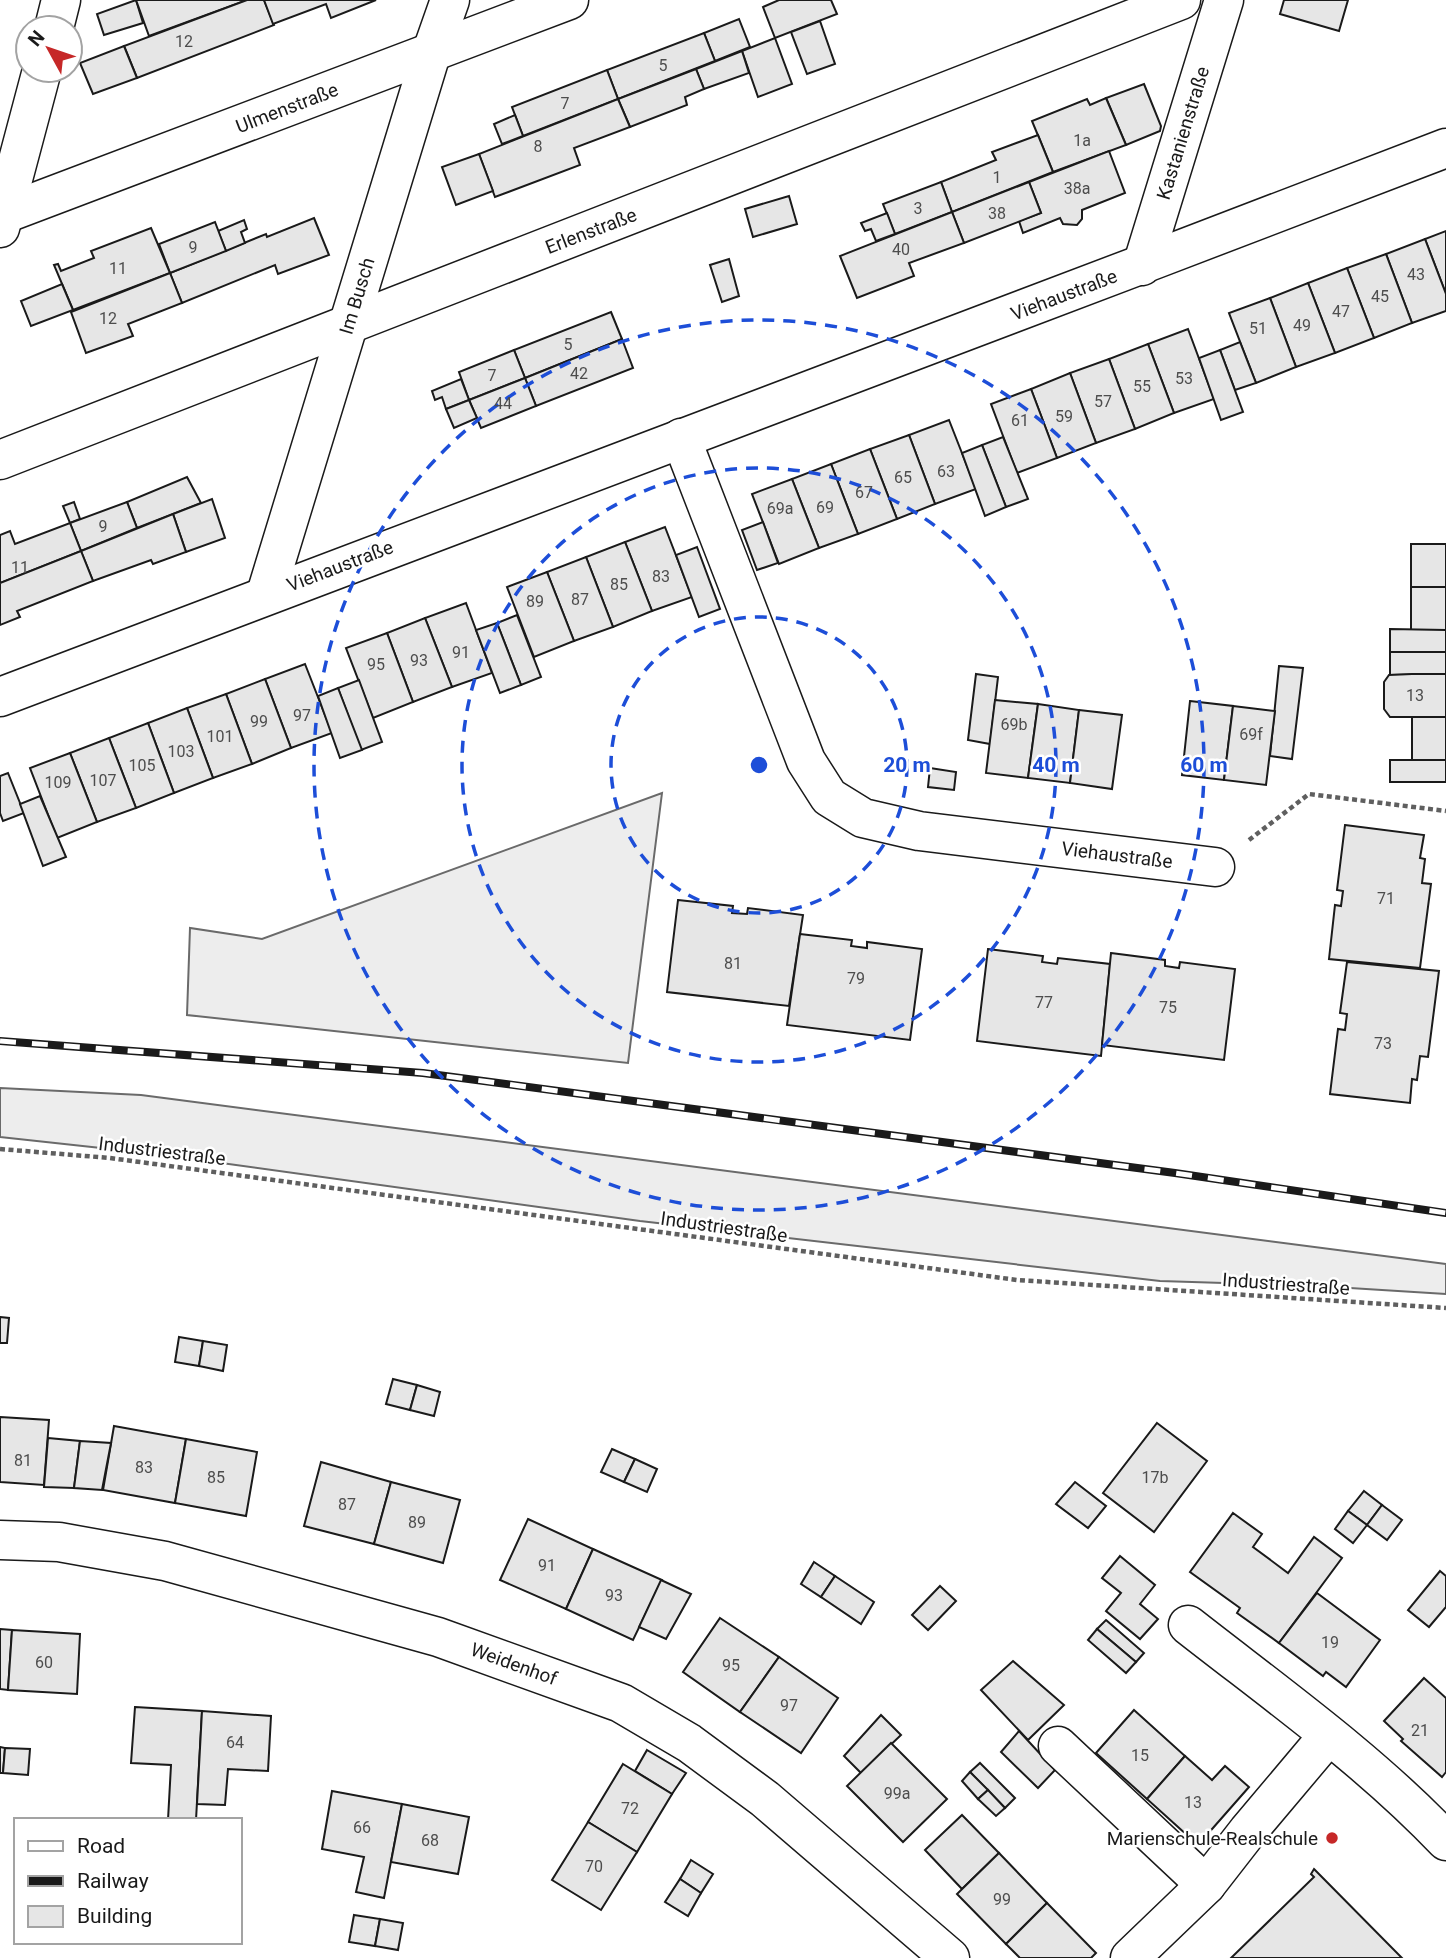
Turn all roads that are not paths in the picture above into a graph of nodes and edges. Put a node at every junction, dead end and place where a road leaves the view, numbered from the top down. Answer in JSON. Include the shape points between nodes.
{"nodes":[{"id":1,"x":450,"y":0,"type":"edge"},
{"id":2,"x":569,"y":0,"type":"edge"},
{"id":3,"x":1181,"y":0,"type":"edge"},
{"id":4,"x":1224,"y":0,"type":"edge"},
{"id":5,"x":431,"y":54,"type":"junction"},
{"id":6,"x":38,"y":84,"type":"edge"},
{"id":7,"x":1446,"y":149,"type":"edge"},
{"id":8,"x":2,"y":221,"type":"edge"},
{"id":9,"x":1142,"y":266,"type":"junction"},
{"id":10,"x":348,"y":326,"type":"junction"},
{"id":11,"x":681,"y":438,"type":"junction"},
{"id":12,"x":0,"y":460,"type":"edge"},
{"id":13,"x":266,"y":594,"type":"junction"},
{"id":14,"x":0,"y":697,"type":"edge"},
{"id":15,"x":1215,"y":867,"type":"road end"},
{"id":16,"x":0,"y":1540,"type":"edge"},
{"id":17,"x":1188,"y":1625,"type":"dead end"},
{"id":18,"x":1328,"y":1736,"type":"junction"},
{"id":19,"x":1058,"y":1746,"type":"dead end"},
{"id":20,"x":1446,"y":1841,"type":"edge"},
{"id":21,"x":1206,"y":1885,"type":"junction"},
{"id":22,"x":950,"y":1958,"type":"edge"},
{"id":23,"x":1130,"y":1958,"type":"edge"}],
"edges":[{"from":1,"to":5,"type":"street","name":"Im Busch"},
{"from":2,"to":5,"type":"street","name":"Ulmenstraße"},
{"from":3,"to":10,"type":"street","name":"Erlenstraße"},
{"from":4,"to":9,"type":"street","name":"Kastanienstraße"},
{"from":5,"to":8,"type":"street","name":"Ulmenstraße"},
{"from":5,"to":10,"type":"street","name":"Im Busch"},
{"from":6,"to":8,"type":"street"},
{"from":7,"to":9,"type":"street","name":"Viehaustraße"},
{"from":9,"to":11,"type":"street","name":"Viehaustraße"},
{"from":10,"to":12,"type":"street","name":"Erlenstraße"},
{"from":10,"to":13,"type":"street","name":"Im Busch"},
{"from":11,"to":13,"type":"street","name":"Viehaustraße"},
{"from":11,"to":15,"type":"street","name":"Viehaustraße","via":[[806,761],[829,797],[863,818],[919,831]]},
{"from":13,"to":14,"type":"street","name":"Viehaustraße"},
{"from":16,"to":22,"type":"street","name":"Weidenhof","via":[[59,1542],[165,1561],[438,1637],[621,1703],[689,1742],[765,1800]]},
{"from":17,"to":18,"type":"street"},
{"from":18,"to":20,"type":"street","via":[[1416,1809]]},
{"from":18,"to":21,"type":"street"},
{"from":19,"to":21,"type":"street"},
{"from":21,"to":23,"type":"street"}]}
